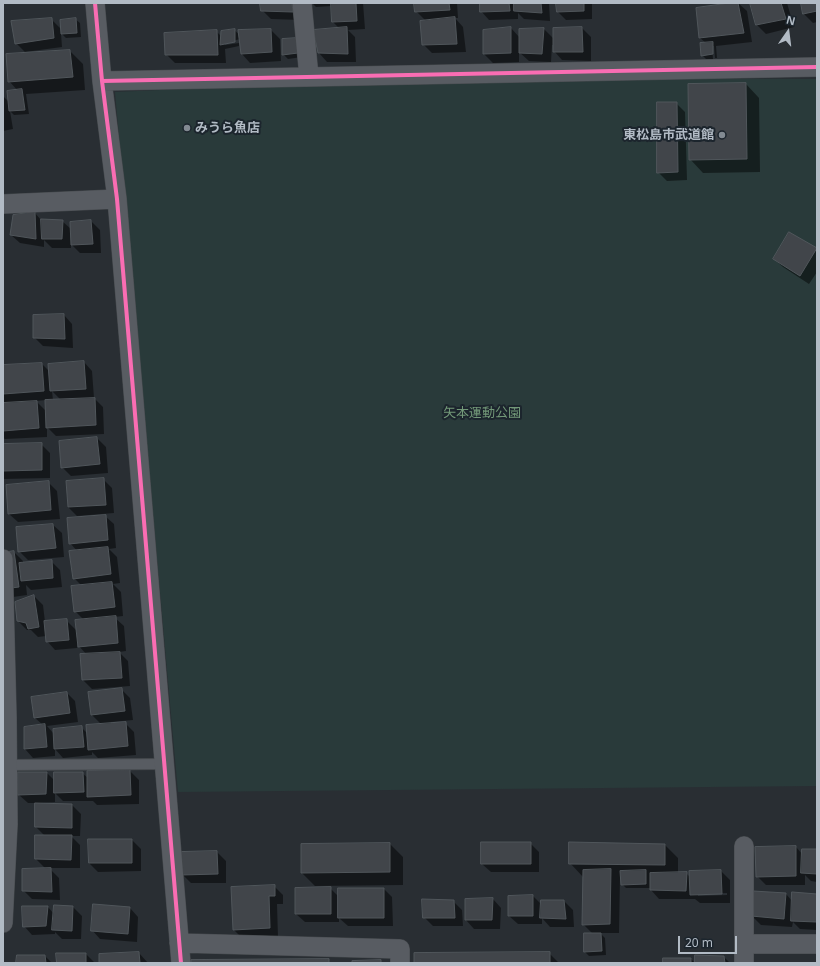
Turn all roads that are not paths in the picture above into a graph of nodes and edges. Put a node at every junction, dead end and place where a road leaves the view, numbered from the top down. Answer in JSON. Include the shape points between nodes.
{"nodes":[{"id":1,"x":95,"y":3,"type":"edge"},
{"id":2,"x":302,"y":3,"type":"edge"},
{"id":3,"x":817,"y":67,"type":"edge"},
{"id":4,"x":308,"y":77,"type":"junction"},
{"id":5,"x":102,"y":81,"type":"junction"},
{"id":6,"x":117,"y":199,"type":"junction"},
{"id":7,"x":3,"y":204,"type":"edge"},
{"id":8,"x":3,"y":559,"type":"edge"},
{"id":9,"x":3,"y":605,"type":"edge"},
{"id":10,"x":5,"y":718,"type":"edge"},
{"id":11,"x":163,"y":764,"type":"junction"},
{"id":12,"x":7,"y":765,"type":"junction"},
{"id":13,"x":6,"y":825,"type":"edge"},
{"id":14,"x":744,"y":846,"type":"dead end"},
{"id":15,"x":3,"y":923,"type":"edge"},
{"id":16,"x":179,"y":943,"type":"junction"},
{"id":17,"x":744,"y":944,"type":"junction"},
{"id":18,"x":817,"y":944,"type":"edge"},
{"id":19,"x":181,"y":963,"type":"edge"},
{"id":20,"x":400,"y":963,"type":"edge"},
{"id":21,"x":744,"y":963,"type":"edge"}],
"edges":[{"from":1,"to":5,"type":"street"},
{"from":2,"to":4,"type":"street"},
{"from":3,"to":4,"type":"street"},
{"from":4,"to":5,"type":"street"},
{"from":5,"to":6,"type":"street"},
{"from":6,"to":7,"type":"street"},
{"from":6,"to":11,"type":"street"},
{"from":8,"to":9,"type":"street"},
{"from":9,"to":10,"type":"street"},
{"from":10,"to":12,"type":"street"},
{"from":11,"to":12,"type":"lane"},
{"from":11,"to":16,"type":"street"},
{"from":12,"to":13,"type":"street"},
{"from":13,"to":15,"type":"street"},
{"from":14,"to":17,"type":"street"},
{"from":16,"to":19,"type":"street"},
{"from":16,"to":20,"type":"street","via":[[400,949]]},
{"from":17,"to":18,"type":"street"},
{"from":17,"to":21,"type":"street"}]}
